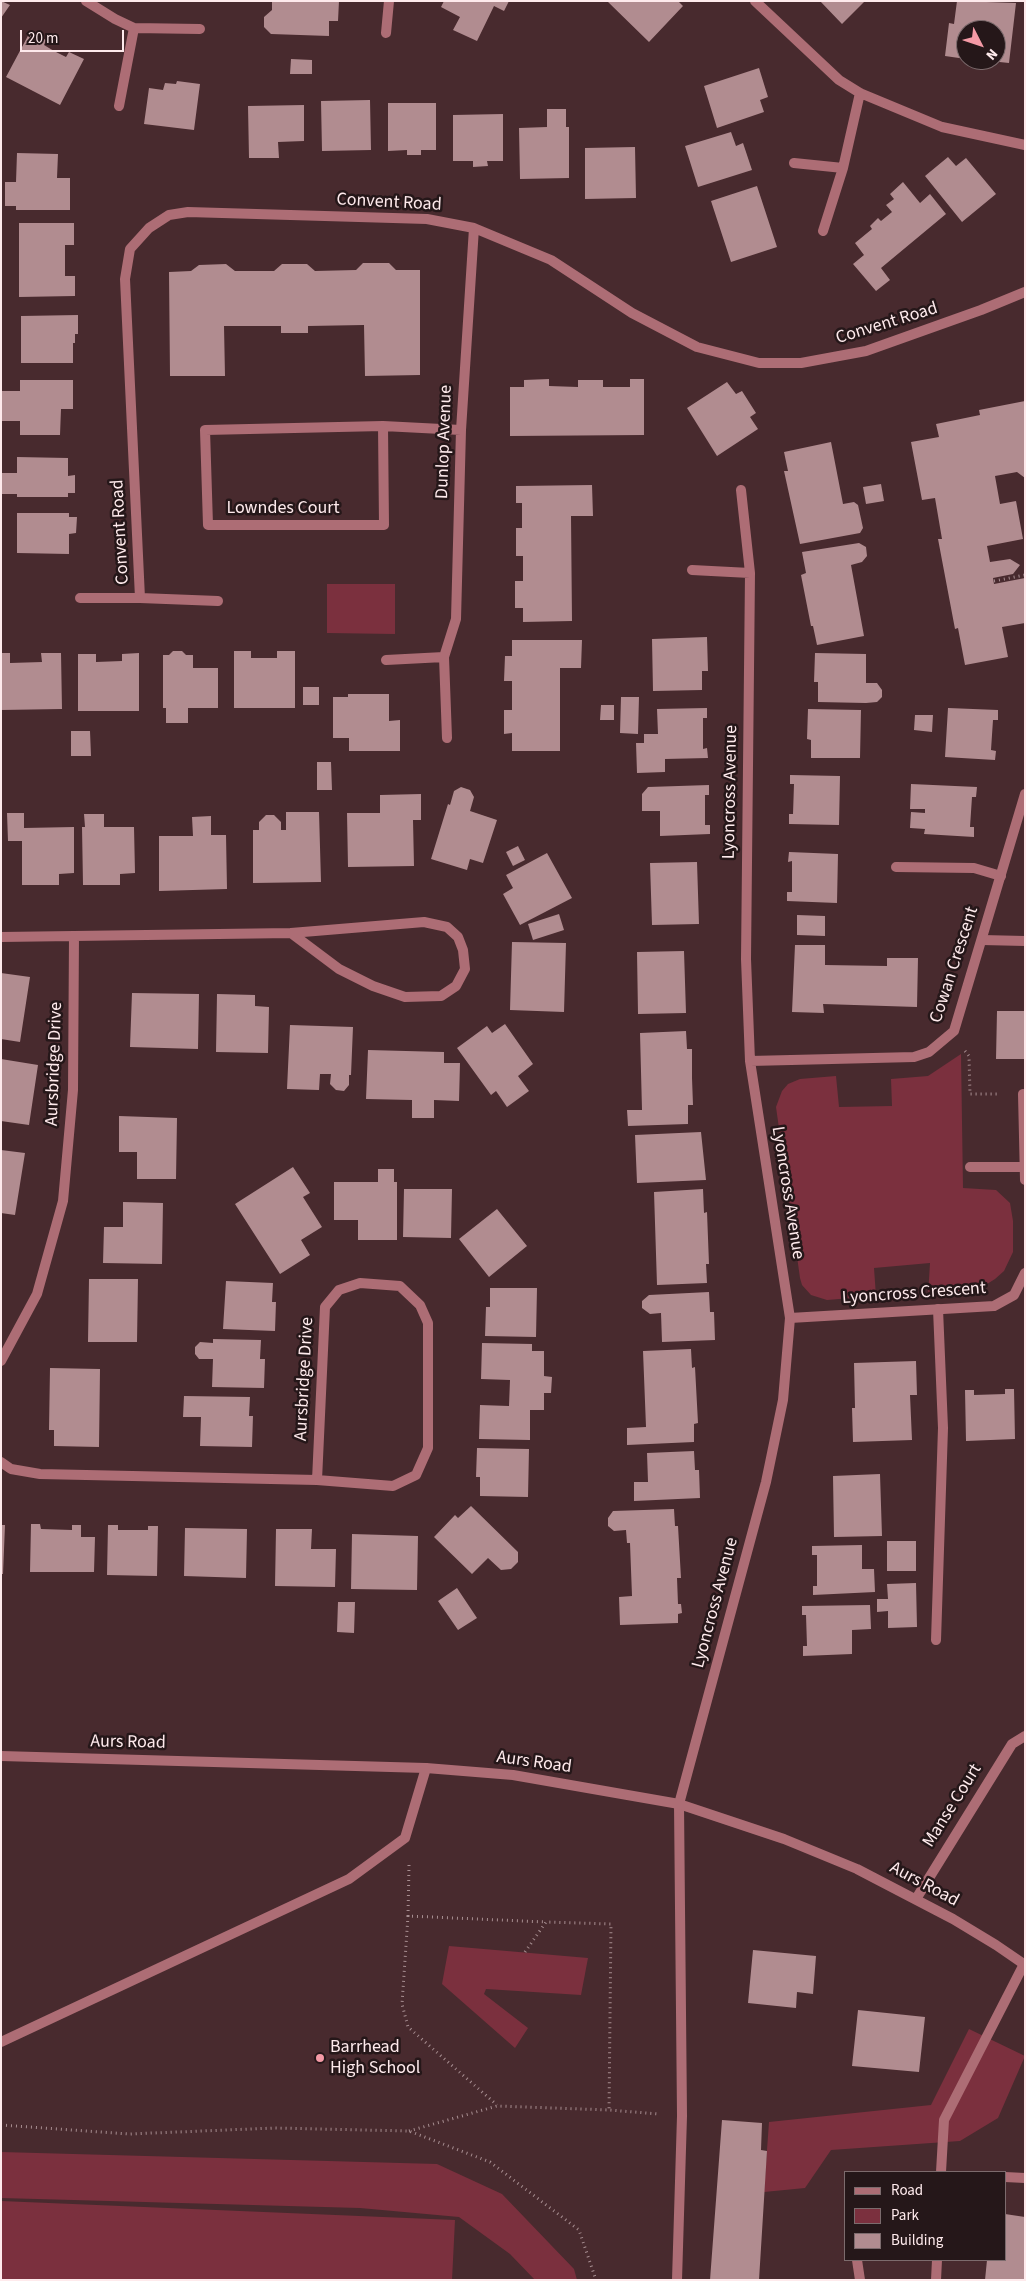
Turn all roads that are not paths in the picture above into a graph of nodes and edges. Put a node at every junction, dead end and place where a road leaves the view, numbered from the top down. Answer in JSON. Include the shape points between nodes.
{"nodes":[{"id":1,"x":86,"y":1,"type":"edge"},
{"id":2,"x":389,"y":1,"type":"edge"},
{"id":3,"x":755,"y":1,"type":"edge"},
{"id":4,"x":134,"y":28,"type":"junction"},
{"id":5,"x":200,"y":29,"type":"dead end"},
{"id":6,"x":386,"y":33,"type":"dead end"},
{"id":7,"x":860,"y":93,"type":"junction"},
{"id":8,"x":119,"y":106,"type":"dead end"},
{"id":9,"x":1025,"y":145,"type":"edge"},
{"id":10,"x":794,"y":163,"type":"dead end"},
{"id":11,"x":842,"y":168,"type":"junction"},
{"id":12,"x":474,"y":228,"type":"junction"},
{"id":13,"x":823,"y":230,"type":"dead end"},
{"id":14,"x":1025,"y":292,"type":"edge"},
{"id":15,"x":383,"y":426,"type":"junction"},
{"id":16,"x":461,"y":430,"type":"junction"},
{"id":17,"x":741,"y":490,"type":"dead end"},
{"id":18,"x":692,"y":570,"type":"dead end"},
{"id":19,"x":750,"y":573,"type":"junction"},
{"id":20,"x":80,"y":598,"type":"dead end"},
{"id":21,"x":140,"y":598,"type":"junction"},
{"id":22,"x":218,"y":601,"type":"dead end"},
{"id":23,"x":444,"y":657,"type":"junction"},
{"id":24,"x":386,"y":660,"type":"dead end"},
{"id":25,"x":447,"y":738,"type":"dead end"},
{"id":26,"x":1025,"y":794,"type":"edge"},
{"id":27,"x":896,"y":866,"type":"dead end"},
{"id":28,"x":1001,"y":876,"type":"junction"},
{"id":29,"x":291,"y":933,"type":"junction"},
{"id":30,"x":74,"y":936,"type":"junction"},
{"id":31,"x":1,"y":937,"type":"edge"},
{"id":32,"x":982,"y":940,"type":"junction"},
{"id":33,"x":1025,"y":941,"type":"edge"},
{"id":34,"x":750,"y":1061,"type":"junction"},
{"id":35,"x":1023,"y":1094,"type":"road end"},
{"id":36,"x":1024,"y":1166,"type":"edge"},
{"id":37,"x":970,"y":1167,"type":"dead end"},
{"id":38,"x":1025,"y":1180,"type":"edge"},
{"id":39,"x":1025,"y":1273,"type":"edge"},
{"id":40,"x":938,"y":1309,"type":"junction"},
{"id":41,"x":790,"y":1318,"type":"junction"},
{"id":42,"x":1,"y":1361,"type":"edge"},
{"id":43,"x":1,"y":1462,"type":"edge"},
{"id":44,"x":317,"y":1480,"type":"junction"},
{"id":45,"x":936,"y":1640,"type":"dead end"},
{"id":46,"x":1025,"y":1736,"type":"edge"},
{"id":47,"x":1,"y":1756,"type":"edge"},
{"id":48,"x":426,"y":1768,"type":"junction"},
{"id":49,"x":679,"y":1804,"type":"junction"},
{"id":50,"x":916,"y":1899,"type":"junction"},
{"id":51,"x":1024,"y":1964,"type":"edge"},
{"id":52,"x":1,"y":2042,"type":"edge"},
{"id":53,"x":941,"y":2171,"type":"edge"},
{"id":54,"x":1006,"y":2177,"type":"edge"},
{"id":55,"x":1025,"y":2178,"type":"edge"},
{"id":56,"x":857,"y":2261,"type":"edge"},
{"id":57,"x":937,"y":2261,"type":"edge"},
{"id":58,"x":677,"y":2280,"type":"edge"},
{"id":59,"x":860,"y":2280,"type":"edge"},
{"id":60,"x":936,"y":2280,"type":"edge"}],
"edges":[{"from":1,"to":4,"type":"street","via":[[114,20]]},
{"from":2,"to":6,"type":"street"},
{"from":3,"to":7,"type":"street","via":[[839,80]]},
{"from":4,"to":5,"type":"street"},
{"from":4,"to":8,"type":"street"},
{"from":7,"to":9,"type":"street","via":[[942,127]]},
{"from":7,"to":11,"type":"street"},
{"from":10,"to":11,"type":"street"},
{"from":11,"to":13,"type":"street"},
{"from":12,"to":14,"type":"street","name":"Convent Road","via":[[551,260],[632,313],[698,347],[759,363],[801,363],[866,352]]},
{"from":12,"to":16,"type":"street","name":"Dunlop Avenue"},
{"from":12,"to":21,"type":"street","name":"Convent Road","via":[[427,219],[188,212],[169,215],[149,228],[130,249],[125,279]]},
{"from":15,"to":15,"type":"street","name":"Lowndes Court","via":[[204,430],[208,525],[384,525]]},
{"from":15,"to":16,"type":"street","name":"Lowndes Court"},
{"from":16,"to":23,"type":"street","name":"Dunlop Avenue","via":[[456,619]]},
{"from":17,"to":19,"type":"street","name":"Lyoncross Avenue"},
{"from":18,"to":19,"type":"street"},
{"from":19,"to":34,"type":"street","name":"Lyoncross Avenue","via":[[746,959]]},
{"from":20,"to":21,"type":"street","name":"Convent Road"},
{"from":21,"to":22,"type":"street","name":"Convent Road"},
{"from":23,"to":24,"type":"street"},
{"from":23,"to":25,"type":"street","name":"Dunlop Avenue"},
{"from":26,"to":28,"type":"street","name":"Cowan Crescent"},
{"from":27,"to":28,"type":"street","via":[[974,868]]},
{"from":28,"to":32,"type":"street","name":"Cowan Crescent"},
{"from":29,"to":29,"type":"street","via":[[424,922],[447,927],[458,937],[464,950],[465,969],[456,986],[441,996],[405,997],[339,969]]},
{"from":29,"to":30,"type":"street"},
{"from":30,"to":31,"type":"street"},
{"from":30,"to":42,"type":"street","name":"Aursbridge Drive","via":[[73,1090],[63,1201],[37,1294]]},
{"from":32,"to":33,"type":"street"},
{"from":32,"to":34,"type":"street","name":"Cowan Crescent","via":[[954,1031],[930,1052],[914,1057]]},
{"from":34,"to":41,"type":"street","name":"Lyoncross Avenue"},
{"from":35,"to":36,"type":"street"},
{"from":36,"to":37,"type":"street"},
{"from":36,"to":38,"type":"street"},
{"from":39,"to":40,"type":"street","name":"Lyoncross Crescent","via":[[1014,1295],[994,1306]]},
{"from":40,"to":41,"type":"street","name":"Lyoncross Crescent"},
{"from":40,"to":45,"type":"street","via":[[943,1428]]},
{"from":41,"to":49,"type":"street","name":"Lyoncross Avenue","via":[[784,1400],[766,1482]]},
{"from":43,"to":44,"type":"street","name":"Aursbridge Drive","via":[[11,1469],[40,1474]]},
{"from":44,"to":44,"type":"street","name":"Aursbridge Drive","via":[[393,1486],[416,1475],[428,1448],[428,1324],[420,1305],[400,1286],[360,1283],[339,1290],[324,1307]]},
{"from":46,"to":50,"type":"street","name":"Manse Court","via":[[1012,1744]]},
{"from":47,"to":48,"type":"street","name":"Aurs Road"},
{"from":48,"to":49,"type":"street","name":"Aurs Road","via":[[513,1775]]},
{"from":48,"to":52,"type":"street","via":[[404,1838],[348,1879]]},
{"from":49,"to":50,"type":"street","name":"Aurs Road","via":[[784,1839],[857,1869]]},
{"from":49,"to":58,"type":"street","name":"Lyoncross Avenue","via":[[682,2116]]},
{"from":50,"to":51,"type":"street","name":"Aurs Road","via":[[996,1944]]},
{"from":51,"to":53,"type":"street","via":[[944,2120]]},
{"from":54,"to":55,"type":"street"},
{"from":56,"to":59,"type":"street"},
{"from":57,"to":60,"type":"street"}]}
